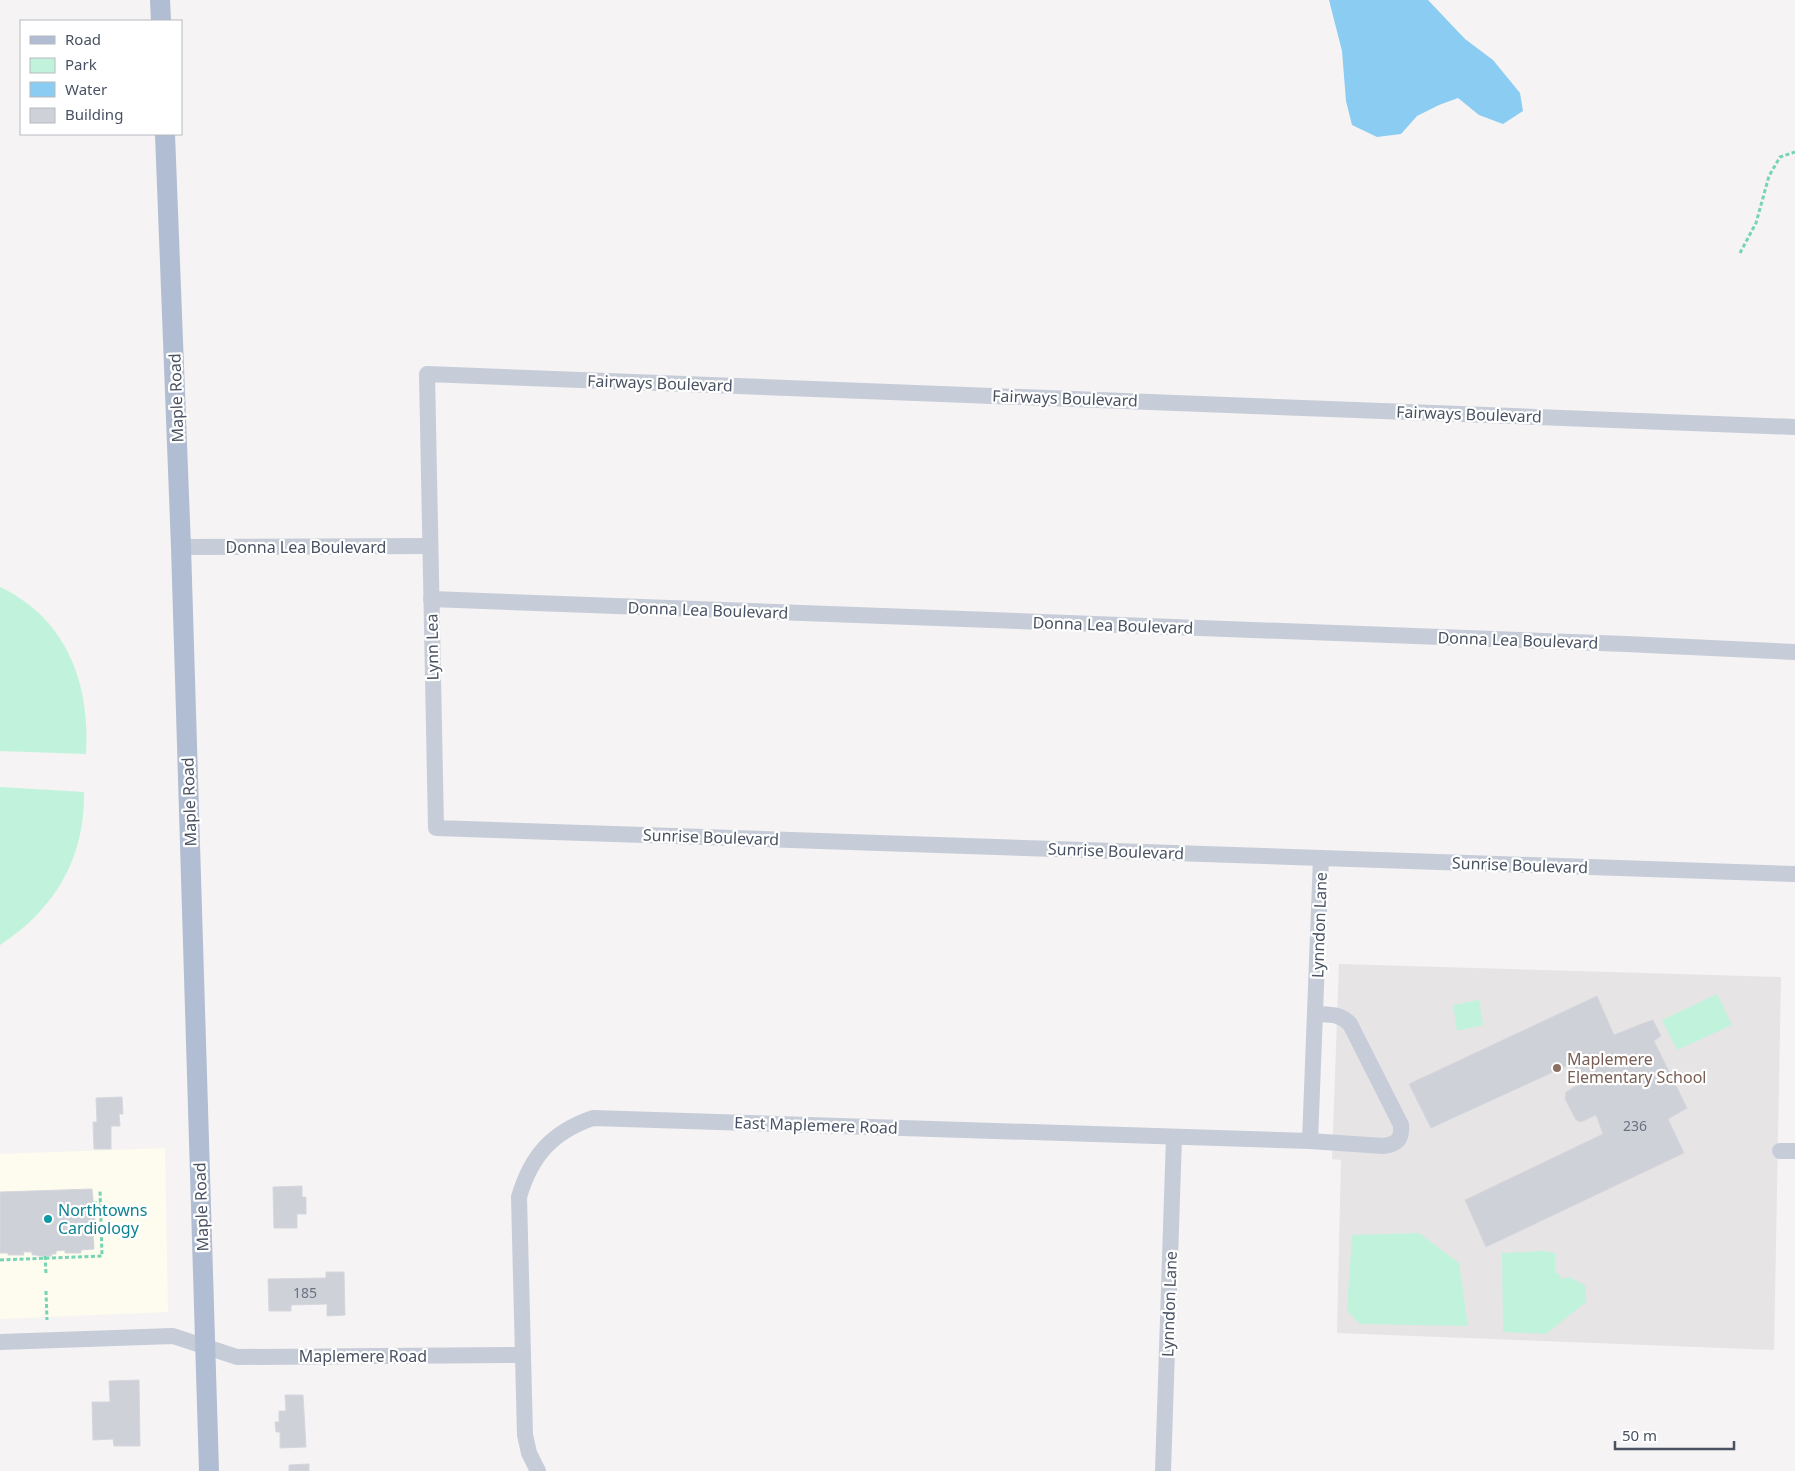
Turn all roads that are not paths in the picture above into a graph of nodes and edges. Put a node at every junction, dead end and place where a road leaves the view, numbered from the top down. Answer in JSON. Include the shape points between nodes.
{"nodes":[{"id":1,"x":160,"y":0,"type":"edge"},
{"id":2,"x":161,"y":20,"type":"edge"},
{"id":3,"x":165,"y":135,"type":"edge"},
{"id":4,"x":1795,"y":427,"type":"edge"},
{"id":5,"x":428,"y":467,"type":"joint"},
{"id":6,"x":430,"y":546,"type":"junction"},
{"id":7,"x":182,"y":547,"type":"junction"},
{"id":8,"x":431,"y":599,"type":"junction"},
{"id":9,"x":1795,"y":652,"type":"edge"},
{"id":10,"x":436,"y":828,"type":"joint"},
{"id":11,"x":1321,"y":858,"type":"junction"},
{"id":12,"x":1795,"y":874,"type":"edge"},
{"id":13,"x":1315,"y":1014,"type":"junction"},
{"id":14,"x":1174,"y":1137,"type":"junction"},
{"id":15,"x":1310,"y":1141,"type":"junction"},
{"id":16,"x":0,"y":1342,"type":"edge"},
{"id":17,"x":206,"y":1347,"type":"junction"},
{"id":18,"x":522,"y":1355,"type":"junction"},
{"id":19,"x":209,"y":1471,"type":"edge"},
{"id":20,"x":538,"y":1471,"type":"edge"},
{"id":21,"x":1163,"y":1471,"type":"edge"}],
"edges":[{"from":1,"to":2,"type":"main road"},
{"from":3,"to":7,"type":"main road","name":"Maple Road"},
{"from":4,"to":5,"type":"street","name":"Fairways Boulevard","via":[[427,374]]},
{"from":5,"to":6,"type":"street","name":"Lynn Lea"},
{"from":6,"to":7,"type":"street","name":"Donna Lea Boulevard"},
{"from":6,"to":8,"type":"street","name":"Lynn Lea"},
{"from":7,"to":17,"type":"main road","name":"Maple Road"},
{"from":8,"to":9,"type":"street","name":"Donna Lea Boulevard"},
{"from":8,"to":10,"type":"street","name":"Lynn Lea"},
{"from":10,"to":11,"type":"street","name":"Sunrise Boulevard"},
{"from":11,"to":12,"type":"street","name":"Sunrise Boulevard"},
{"from":11,"to":13,"type":"street","name":"Lynndon Lane"},
{"from":13,"to":15,"type":"street","name":"Lynndon Lane"},
{"from":13,"to":15,"type":"street","name":"East Maplemere Road","via":[[1338,1015],[1350,1024],[1401,1124],[1402,1133],[1393,1145],[1383,1146]]},
{"from":14,"to":15,"type":"street","name":"East Maplemere Road"},
{"from":14,"to":18,"type":"street","name":"East Maplemere Road","via":[[586,1120],[561,1133],[545,1147],[532,1164],[519,1197]]},
{"from":14,"to":21,"type":"street","name":"Lynndon Lane"},
{"from":16,"to":17,"type":"street","name":"Maplemere Road","via":[[173,1336]]},
{"from":17,"to":18,"type":"street","name":"Maplemere Road","via":[[237,1357]]},
{"from":17,"to":19,"type":"main road","name":"Maple Road"},
{"from":18,"to":20,"type":"street","name":"East Maplemere Road","via":[[525,1435]]}]}
